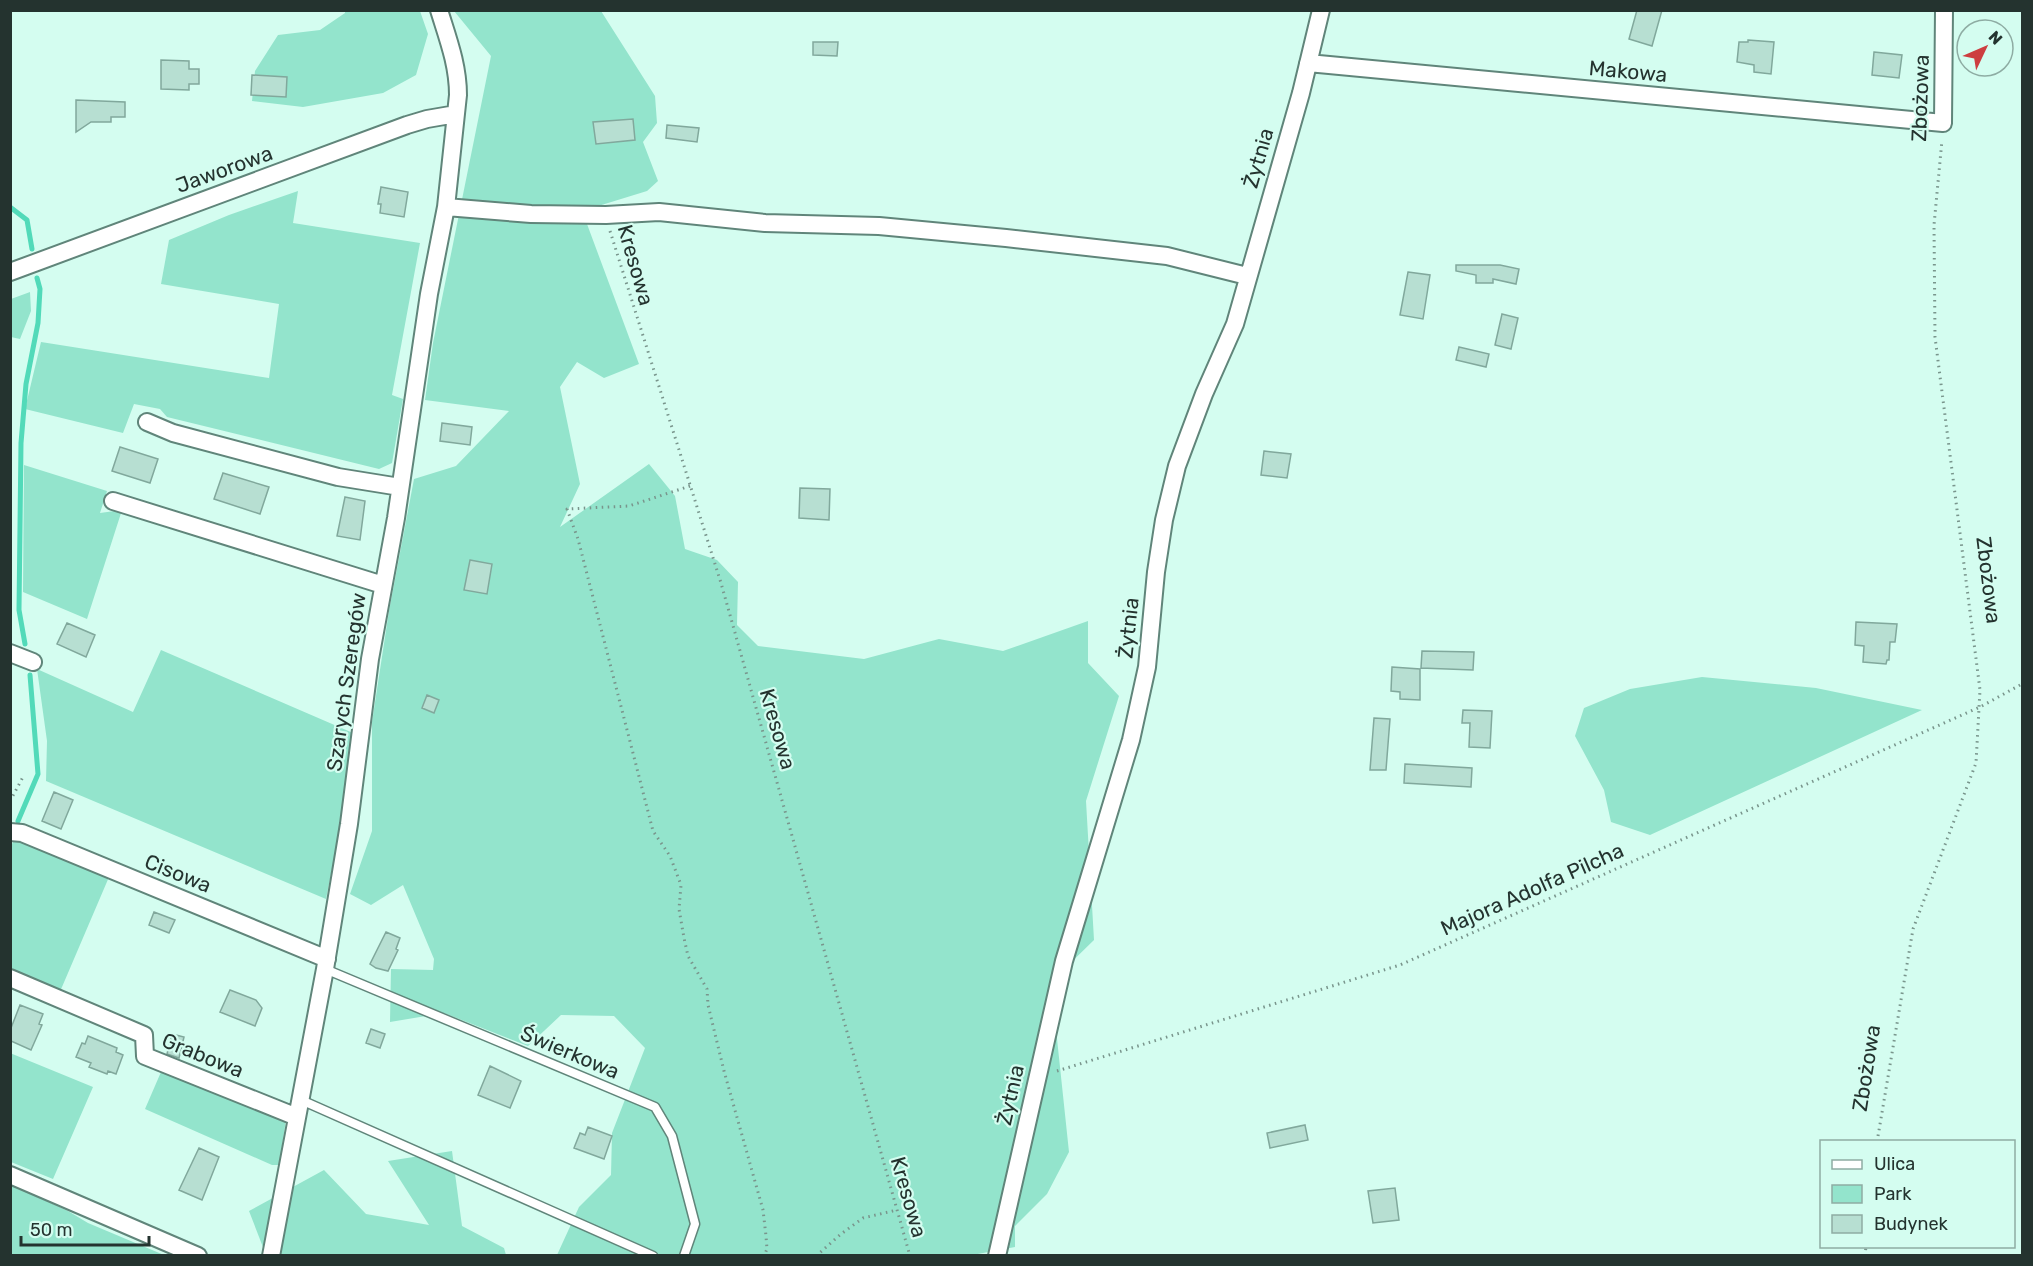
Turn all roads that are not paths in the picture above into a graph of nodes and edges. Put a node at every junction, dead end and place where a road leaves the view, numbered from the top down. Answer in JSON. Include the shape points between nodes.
{"nodes":[{"id":1,"x":439,"y":10,"type":"edge"},
{"id":2,"x":1321,"y":10,"type":"edge"},
{"id":3,"x":1944,"y":10,"type":"edge"},
{"id":4,"x":1308,"y":63,"type":"junction"},
{"id":5,"x":456,"y":114,"type":"junction"},
{"id":6,"x":1943,"y":123,"type":"joint"},
{"id":7,"x":446,"y":207,"type":"junction"},
{"id":8,"x":10,"y":273,"type":"edge"},
{"id":9,"x":1247,"y":276,"type":"junction"},
{"id":10,"x":147,"y":422,"type":"dead end"},
{"id":11,"x":400,"y":487,"type":"junction"},
{"id":12,"x":113,"y":501,"type":"dead end"},
{"id":13,"x":383,"y":585,"type":"junction"},
{"id":14,"x":10,"y":653,"type":"edge"},
{"id":15,"x":33,"y":662,"type":"dead end"},
{"id":16,"x":10,"y":832,"type":"edge"},
{"id":17,"x":326,"y":964,"type":"junction"},
{"id":18,"x":10,"y":978,"type":"edge"},
{"id":19,"x":301,"y":1100,"type":"junction"},
{"id":20,"x":297,"y":1117,"type":"junction"},
{"id":21,"x":10,"y":1175,"type":"edge"},
{"id":22,"x":198,"y":1256,"type":"edge"},
{"id":23,"x":271,"y":1256,"type":"edge"},
{"id":24,"x":653,"y":1256,"type":"edge"},
{"id":25,"x":684,"y":1256,"type":"edge"},
{"id":26,"x":997,"y":1256,"type":"edge"}],
"edges":[{"from":1,"to":5,"type":"street","name":"Szarych Szeregów","via":[[458,77]]},
{"from":2,"to":4,"type":"street","name":"Żytnia"},
{"from":3,"to":6,"type":"street","name":"Zbożowa"},
{"from":4,"to":6,"type":"street","name":"Makowa"},
{"from":4,"to":9,"type":"street","name":"Żytnia"},
{"from":5,"to":7,"type":"street","name":"Szarych Szeregów"},
{"from":5,"to":8,"type":"street","name":"Jaworowa","via":[[407,124]]},
{"from":7,"to":9,"type":"street","via":[[531,214],[659,212],[765,223],[879,226],[1167,256]]},
{"from":7,"to":11,"type":"street","name":"Szarych Szeregów"},
{"from":9,"to":26,"type":"street","name":"Żytnia","via":[[1235,324],[1177,466],[1164,520],[1147,667],[1131,740],[1064,961]]},
{"from":10,"to":11,"type":"street","via":[[174,433],[338,477]]},
{"from":11,"to":13,"type":"street","name":"Szarych Szeregów"},
{"from":12,"to":13,"type":"street"},
{"from":13,"to":17,"type":"street","name":"Szarych Szeregów"},
{"from":14,"to":15,"type":"street"},
{"from":16,"to":17,"type":"street","name":"Cisowa","via":[[22,833]]},
{"from":17,"to":19,"type":"street","name":"Szarych Szeregów"},
{"from":17,"to":25,"type":"lane","name":"Świerkowa","via":[[655,1107],[672,1136],[695,1224]]},
{"from":18,"to":20,"type":"street","name":"Grabowa","via":[[144,1035],[145,1056]]},
{"from":19,"to":20,"type":"street","name":"Szarych Szeregów"},
{"from":19,"to":24,"type":"lane"},
{"from":20,"to":23,"type":"street","name":"Szarych Szeregów"},
{"from":21,"to":22,"type":"street"}]}
